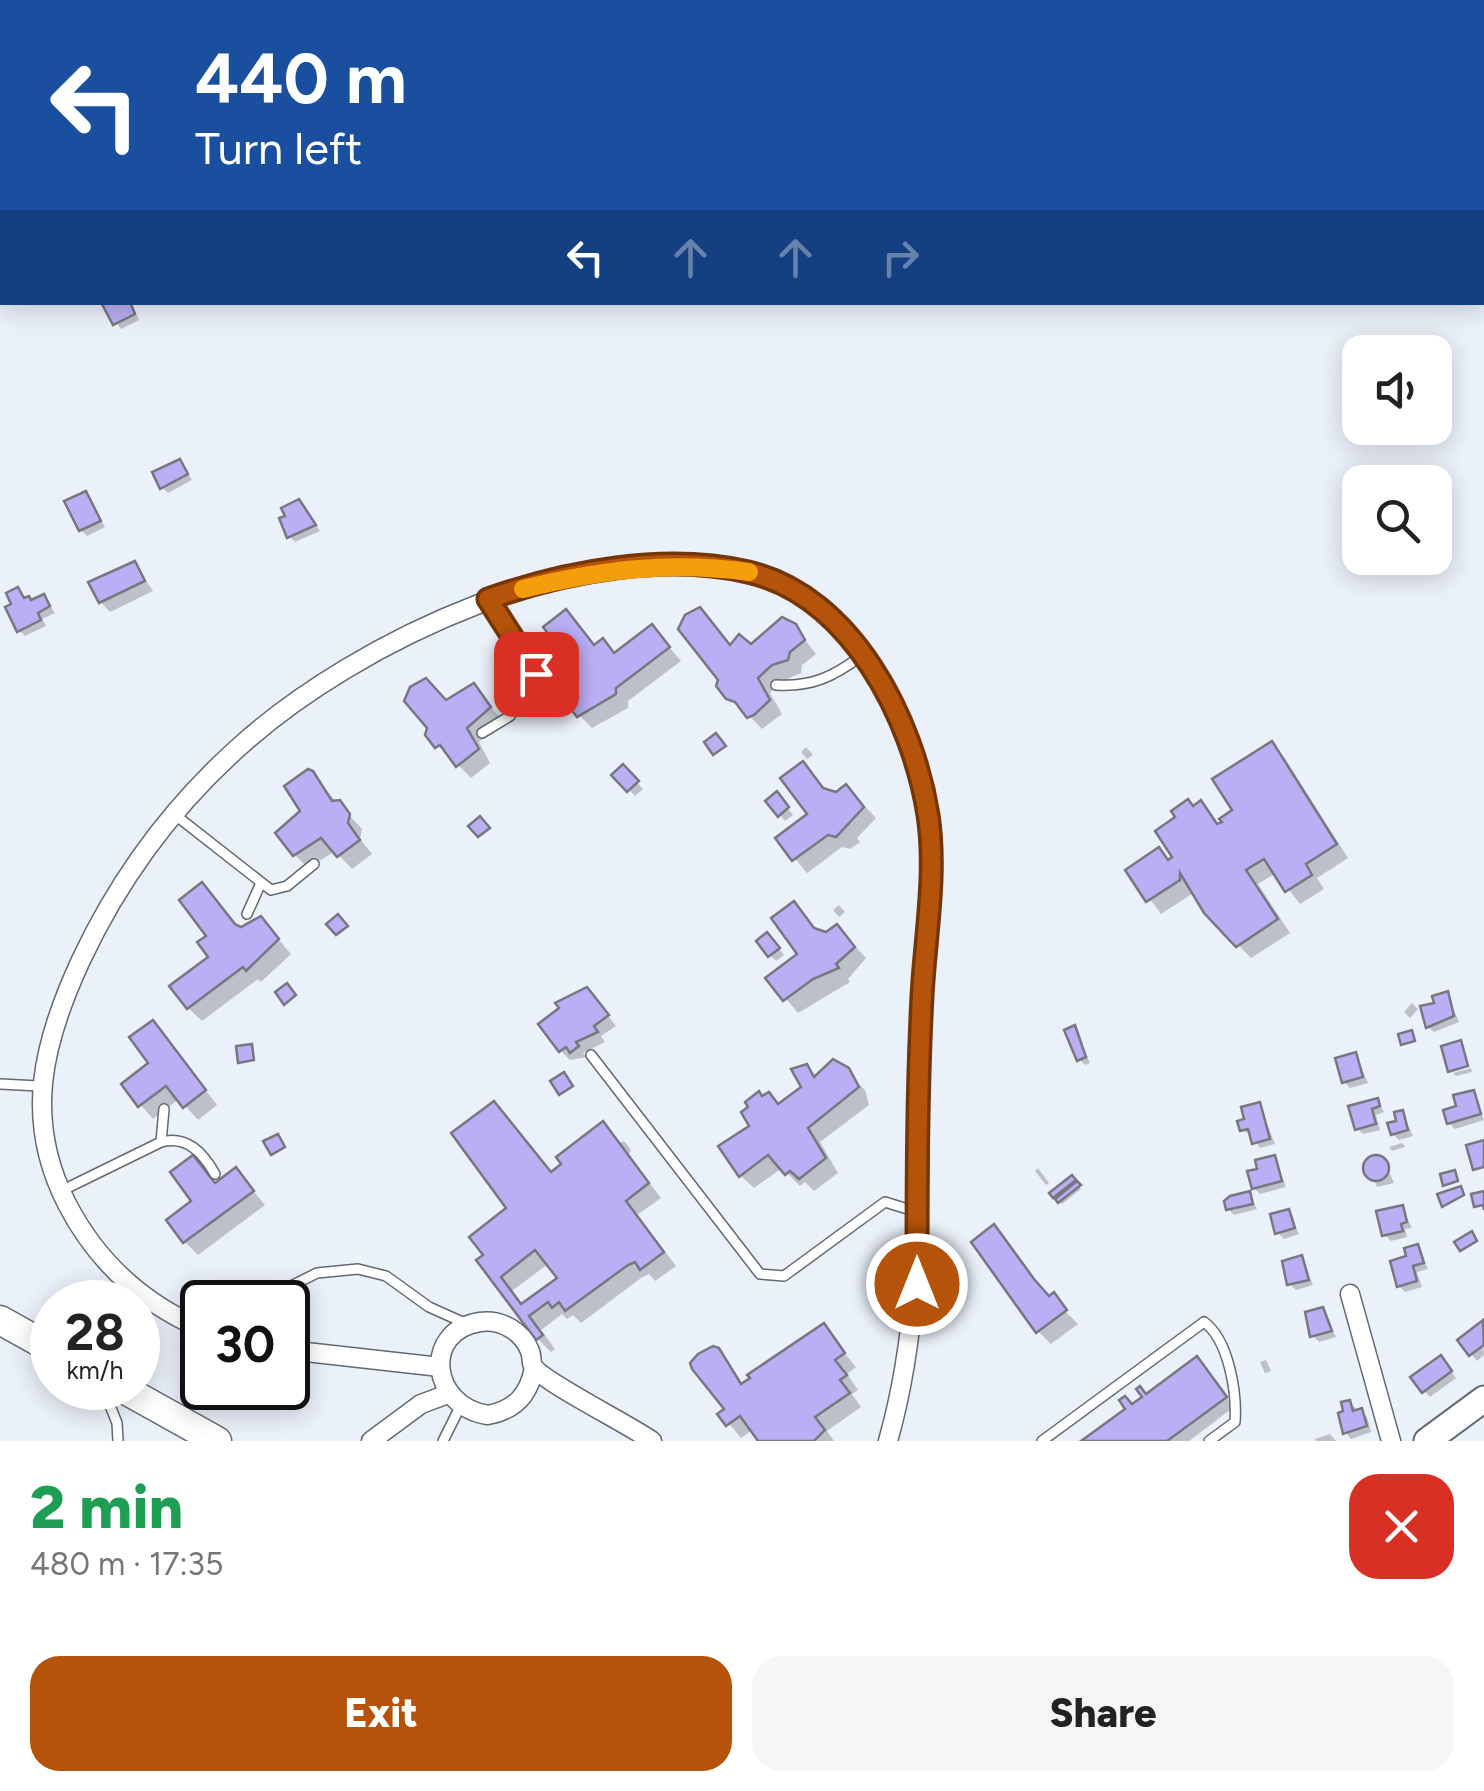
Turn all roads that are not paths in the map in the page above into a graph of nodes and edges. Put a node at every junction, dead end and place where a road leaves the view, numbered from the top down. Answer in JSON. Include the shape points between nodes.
{"nodes":[{"id":1,"x":488,"y":599,"type":"junction"},
{"id":2,"x":861,"y":656,"type":"junction"},
{"id":3,"x":536,"y":674,"type":"junction"},
{"id":4,"x":558,"y":684,"type":"dead end"},
{"id":5,"x":776,"y":685,"type":"dead end"},
{"id":6,"x":482,"y":733,"type":"dead end"},
{"id":7,"x":174,"y":814,"type":"junction"},
{"id":8,"x":314,"y":864,"type":"dead end"},
{"id":9,"x":260,"y":885,"type":"junction"},
{"id":10,"x":247,"y":914,"type":"dead end"},
{"id":11,"x":591,"y":1055,"type":"dead end"},
{"id":12,"x":0,"y":1084,"type":"edge"},
{"id":13,"x":39,"y":1086,"type":"junction"},
{"id":14,"x":164,"y":1109,"type":"dead end"},
{"id":15,"x":160,"y":1142,"type":"junction"},
{"id":16,"x":214,"y":1174,"type":"dead end"},
{"id":17,"x":60,"y":1192,"type":"junction"},
{"id":18,"x":917,"y":1212,"type":"junction"},
{"id":19,"x":303,"y":1280,"type":"edge"},
{"id":20,"x":1350,"y":1294,"type":"dead end"},
{"id":21,"x":180,"y":1316,"type":"edge"},
{"id":22,"x":0,"y":1320,"type":"edge"},
{"id":23,"x":470,"y":1325,"type":"junction"},
{"id":24,"x":30,"y":1337,"type":"edge"},
{"id":25,"x":310,"y":1352,"type":"edge"},
{"id":26,"x":440,"y":1367,"type":"junction"},
{"id":27,"x":534,"y":1368,"type":"junction"},
{"id":28,"x":454,"y":1400,"type":"junction"},
{"id":29,"x":1484,"y":1400,"type":"edge"},
{"id":30,"x":160,"y":1409,"type":"edge"},
{"id":31,"x":112,"y":1410,"type":"edge"},
{"id":32,"x":118,"y":1441,"type":"edge"},
{"id":33,"x":217,"y":1441,"type":"edge"},
{"id":34,"x":370,"y":1441,"type":"edge"},
{"id":35,"x":443,"y":1441,"type":"edge"},
{"id":36,"x":652,"y":1441,"type":"edge"},
{"id":37,"x":888,"y":1441,"type":"edge"},
{"id":38,"x":1042,"y":1441,"type":"edge"},
{"id":39,"x":1210,"y":1441,"type":"edge"},
{"id":40,"x":1390,"y":1441,"type":"edge"},
{"id":41,"x":1427,"y":1441,"type":"edge"}],
"edges":[{"from":1,"to":2,"type":"street","via":[[595,571],[654,566],[751,572],[816,607]]},
{"from":1,"to":3,"type":"lane"},
{"from":1,"to":7,"type":"street","via":[[374,652],[310,692],[239,746]]},
{"from":2,"to":5,"type":"lane","via":[[807,687]]},
{"from":2,"to":18,"type":"street","via":[[899,715],[928,819]]},
{"from":3,"to":4,"type":"lane"},
{"from":3,"to":6,"type":"lane","via":[[510,716]]},
{"from":7,"to":9,"type":"lane"},
{"from":7,"to":13,"type":"street","via":[[91,938],[46,1044]]},
{"from":8,"to":9,"type":"lane","via":[[287,886]]},
{"from":9,"to":10,"type":"lane"},
{"from":11,"to":18,"type":"lane","via":[[760,1274],[784,1276],[885,1202]]},
{"from":12,"to":13,"type":"lane"},
{"from":13,"to":17,"type":"street","via":[[48,1163]]},
{"from":14,"to":15,"type":"lane"},
{"from":15,"to":16,"type":"lane","via":[[192,1146]]},
{"from":15,"to":17,"type":"lane"},
{"from":17,"to":21,"type":"street","via":[[106,1264],[145,1298]]},
{"from":18,"to":37,"type":"street","via":[[913,1326]]},
{"from":19,"to":23,"type":"lane","via":[[358,1269],[386,1276],[429,1307]]},
{"from":20,"to":40,"type":"street"},
{"from":22,"to":24,"type":"main road"},
{"from":23,"to":26,"type":"street","via":[[448,1342]]},
{"from":23,"to":27,"type":"street","via":[[513,1329]]},
{"from":25,"to":26,"type":"street"},
{"from":26,"to":28,"type":"street"},
{"from":27,"to":28,"type":"street","via":[[515,1405],[488,1415]]},
{"from":27,"to":36,"type":"street"},
{"from":28,"to":34,"type":"street","via":[[421,1404]]},
{"from":28,"to":35,"type":"lane"},
{"from":29,"to":41,"type":"main road"},
{"from":30,"to":33,"type":"main road"},
{"from":31,"to":32,"type":"lane"},
{"from":38,"to":39,"type":"lane","via":[[1204,1322],[1221,1345],[1236,1403],[1235,1422]]}]}
